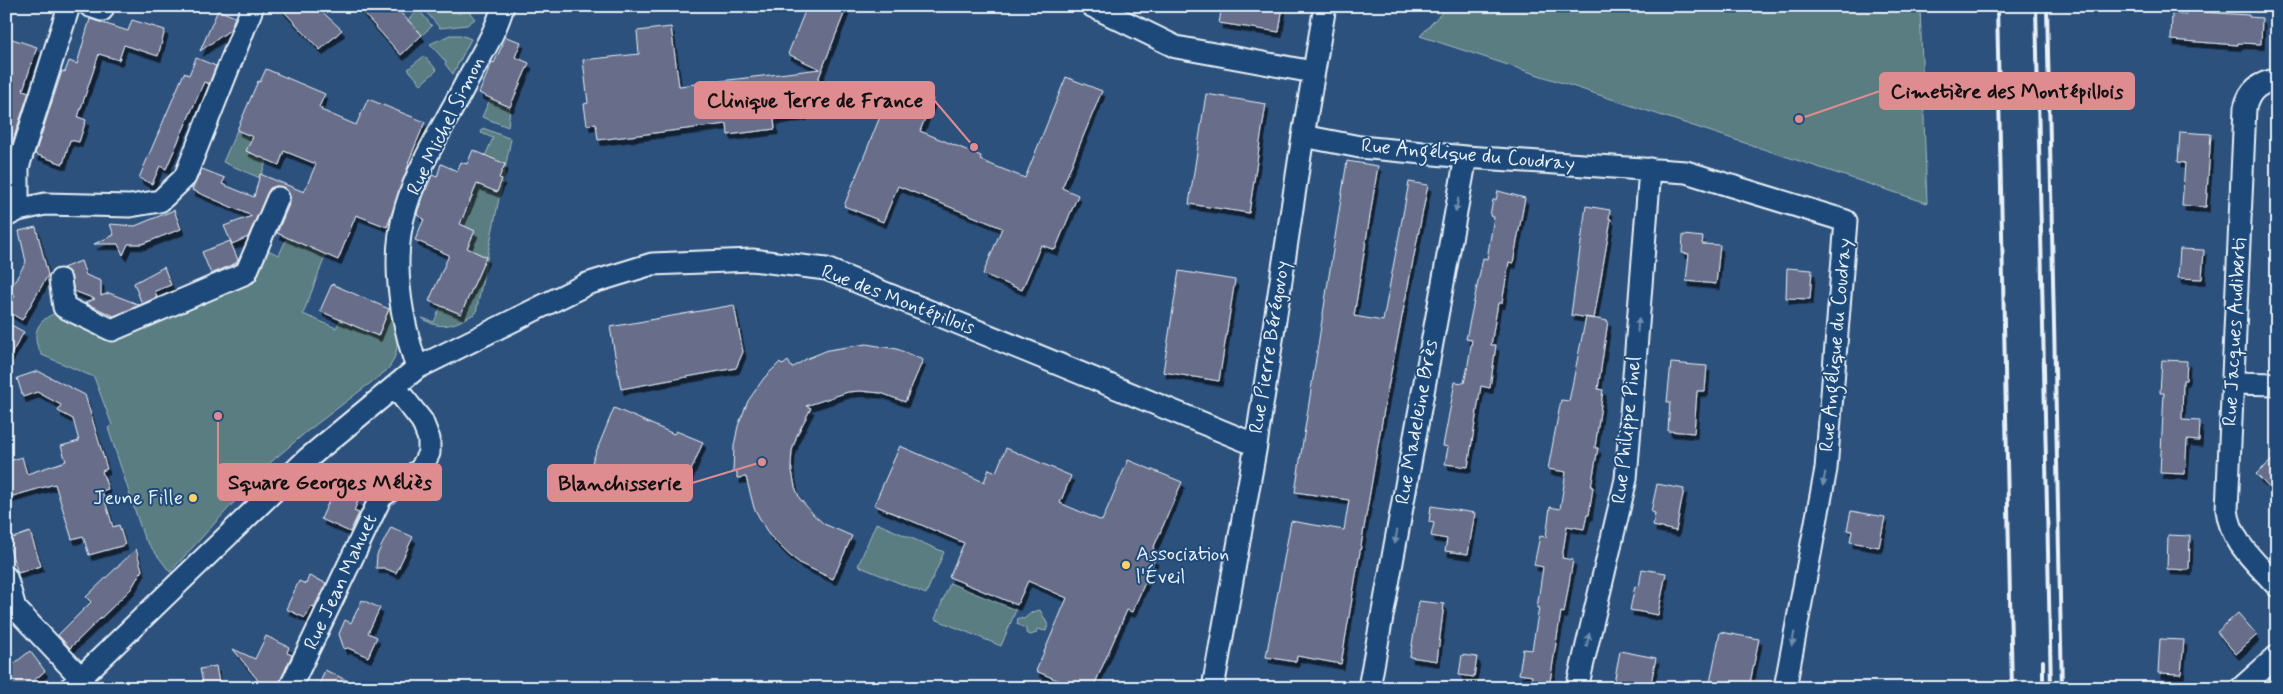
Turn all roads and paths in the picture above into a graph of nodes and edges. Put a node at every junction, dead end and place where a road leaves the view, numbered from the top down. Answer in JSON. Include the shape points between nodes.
{"nodes":[{"id":1,"x":69,"y":6,"type":"edge"},
{"id":2,"x":253,"y":6,"type":"edge"},
{"id":3,"x":503,"y":6,"type":"edge"},
{"id":4,"x":1092,"y":6,"type":"edge"},
{"id":5,"x":1325,"y":6,"type":"edge"},
{"id":6,"x":1313,"y":72,"type":"junction"},
{"id":7,"x":2277,"y":80,"type":"edge"},
{"id":8,"x":1302,"y":136,"type":"junction"},
{"id":9,"x":1466,"y":157,"type":"junction"},
{"id":10,"x":1650,"y":168,"type":"junction"},
{"id":11,"x":278,"y":198,"type":"dead end"},
{"id":12,"x":12,"y":214,"type":"edge"},
{"id":13,"x":60,"y":280,"type":"dead end"},
{"id":14,"x":417,"y":368,"type":"junction"},
{"id":15,"x":2233,"y":383,"type":"junction"},
{"id":16,"x":2277,"y":384,"type":"edge"},
{"id":17,"x":395,"y":387,"type":"junction"},
{"id":18,"x":1256,"y":445,"type":"junction"},
{"id":19,"x":6,"y":577,"type":"edge"},
{"id":20,"x":2277,"y":586,"type":"edge"},
{"id":21,"x":2277,"y":656,"type":"edge"},
{"id":22,"x":76,"y":683,"type":"edge"},
{"id":23,"x":290,"y":688,"type":"edge"},
{"id":24,"x":1213,"y":688,"type":"edge"},
{"id":25,"x":1369,"y":688,"type":"edge"},
{"id":26,"x":1577,"y":688,"type":"edge"},
{"id":27,"x":1785,"y":688,"type":"edge"},
{"id":28,"x":2241,"y":688,"type":"edge"}],
"edges":[{"from":1,"to":12,"type":"street","via":[[18,167]]},
{"from":2,"to":12,"type":"street","via":[[185,177],[160,201],[130,206],[45,204]]},
{"from":3,"to":14,"type":"street","name":"Rue Michel Simon","via":[[418,174],[405,208],[399,240],[401,299]]},
{"from":4,"to":6,"type":"street","via":[[1176,47]]},
{"from":5,"to":6,"type":"street","name":"Rue Pierre Bérégovoy"},
{"from":6,"to":8,"type":"street","name":"Rue Pierre Bérégovoy"},
{"from":7,"to":15,"type":"street","name":"Rue Jacques Audiberti","via":[[2265,81],[2254,90],[2247,98],[2245,108]]},
{"from":8,"to":9,"type":"street","name":"Rue Angélique du Coudray","via":[[1360,147]]},
{"from":8,"to":18,"type":"street","name":"Rue Pierre Bérégovoy"},
{"from":9,"to":10,"type":"street","name":"Rue Angélique du Coudray"},
{"from":9,"to":25,"type":"street","name":"Rue Madeleine Brès","one_way":true},
{"from":26,"to":10,"type":"street","name":"Rue Philippe Pinel","one_way":true,"via":[[1626,479]]},
{"from":10,"to":27,"type":"street","name":"Rue Angélique du Coudray","one_way":true,"via":[[1686,172],[1846,221],[1826,469]]},
{"from":11,"to":13,"type":"street","via":[[246,273],[112,330],[64,307]]},
{"from":14,"to":17,"type":"street","name":"Rue des Montépillois"},
{"from":14,"to":18,"type":"street","name":"Rue des Montépillois","via":[[587,284],[652,264],[752,260],[826,269]]},
{"from":15,"to":16,"type":"street"},
{"from":15,"to":20,"type":"street","name":"Rue Jacques Audiberti","via":[[2228,522],[2236,540]]},
{"from":17,"to":22,"type":"street","name":"Rue des Montépillois","via":[[307,459]]},
{"from":17,"to":23,"type":"street","name":"Rue Jean Mahuet","via":[[422,421],[429,439],[429,453],[421,469],[381,497]]},
{"from":18,"to":24,"type":"street","name":"Rue Pierre Bérégovoy"},
{"from":19,"to":22,"type":"street","via":[[16,608]]},
{"from":21,"to":28,"type":"street"}]}
